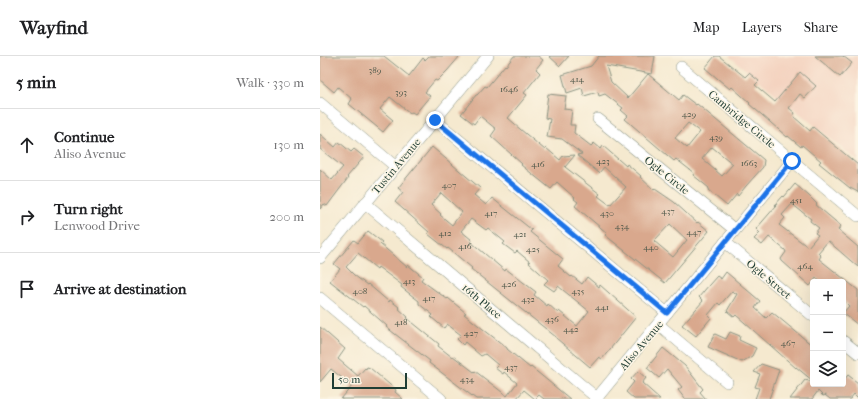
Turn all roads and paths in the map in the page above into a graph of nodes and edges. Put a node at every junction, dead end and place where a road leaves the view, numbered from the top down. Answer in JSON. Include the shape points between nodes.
{"nodes":[{"id":1,"x":488,"y":56,"type":"edge"},
{"id":2,"x":681,"y":67,"type":"dead end"},
{"id":3,"x":320,"y":103,"type":"edge"},
{"id":4,"x":598,"y":119,"type":"dead end"},
{"id":5,"x":435,"y":120,"type":"junction"},
{"id":6,"x":792,"y":161,"type":"junction"},
{"id":7,"x":396,"y":167,"type":"junction"},
{"id":8,"x":365,"y":203,"type":"junction"},
{"id":9,"x":858,"y":216,"type":"edge"},
{"id":10,"x":735,"y":230,"type":"junction"},
{"id":11,"x":725,"y":242,"type":"junction"},
{"id":12,"x":320,"y":258,"type":"edge"},
{"id":13,"x":320,"y":298,"type":"edge"},
{"id":14,"x":667,"y":313,"type":"junction"},
{"id":15,"x":812,"y":315,"type":"edge"},
{"id":16,"x":658,"y":324,"type":"junction"},
{"id":17,"x":846,"y":343,"type":"edge"},
{"id":18,"x":858,"y":353,"type":"edge"},
{"id":19,"x":727,"y":382,"type":"dead end"},
{"id":20,"x":441,"y":399,"type":"edge"},
{"id":21,"x":597,"y":399,"type":"edge"}],
"edges":[{"from":1,"to":5,"type":"street","name":"Tustin Avenue"},
{"from":2,"to":6,"type":"street","name":"Cambridge Circle"},
{"from":3,"to":7,"type":"street"},
{"from":4,"to":10,"type":"street","name":"Ogle Circle"},
{"from":5,"to":7,"type":"street","name":"Tustin Avenue"},
{"from":5,"to":14,"type":"street"},
{"from":6,"to":9,"type":"street","name":"Cambridge Circle"},
{"from":6,"to":10,"type":"street","name":"Aliso Avenue"},
{"from":7,"to":8,"type":"street","name":"Tustin Avenue"},
{"from":8,"to":12,"type":"street","name":"Tustin Avenue"},
{"from":8,"to":21,"type":"street","name":"16th Place"},
{"from":10,"to":11,"type":"street","name":"Aliso Avenue"},
{"from":11,"to":14,"type":"street","name":"Aliso Avenue"},
{"from":11,"to":15,"type":"street","name":"Ogle Street"},
{"from":13,"to":20,"type":"street"},
{"from":14,"to":16,"type":"street","name":"Aliso Avenue"},
{"from":16,"to":19,"type":"street"},
{"from":16,"to":21,"type":"street","name":"Aliso Avenue"},
{"from":17,"to":18,"type":"street"}]}
